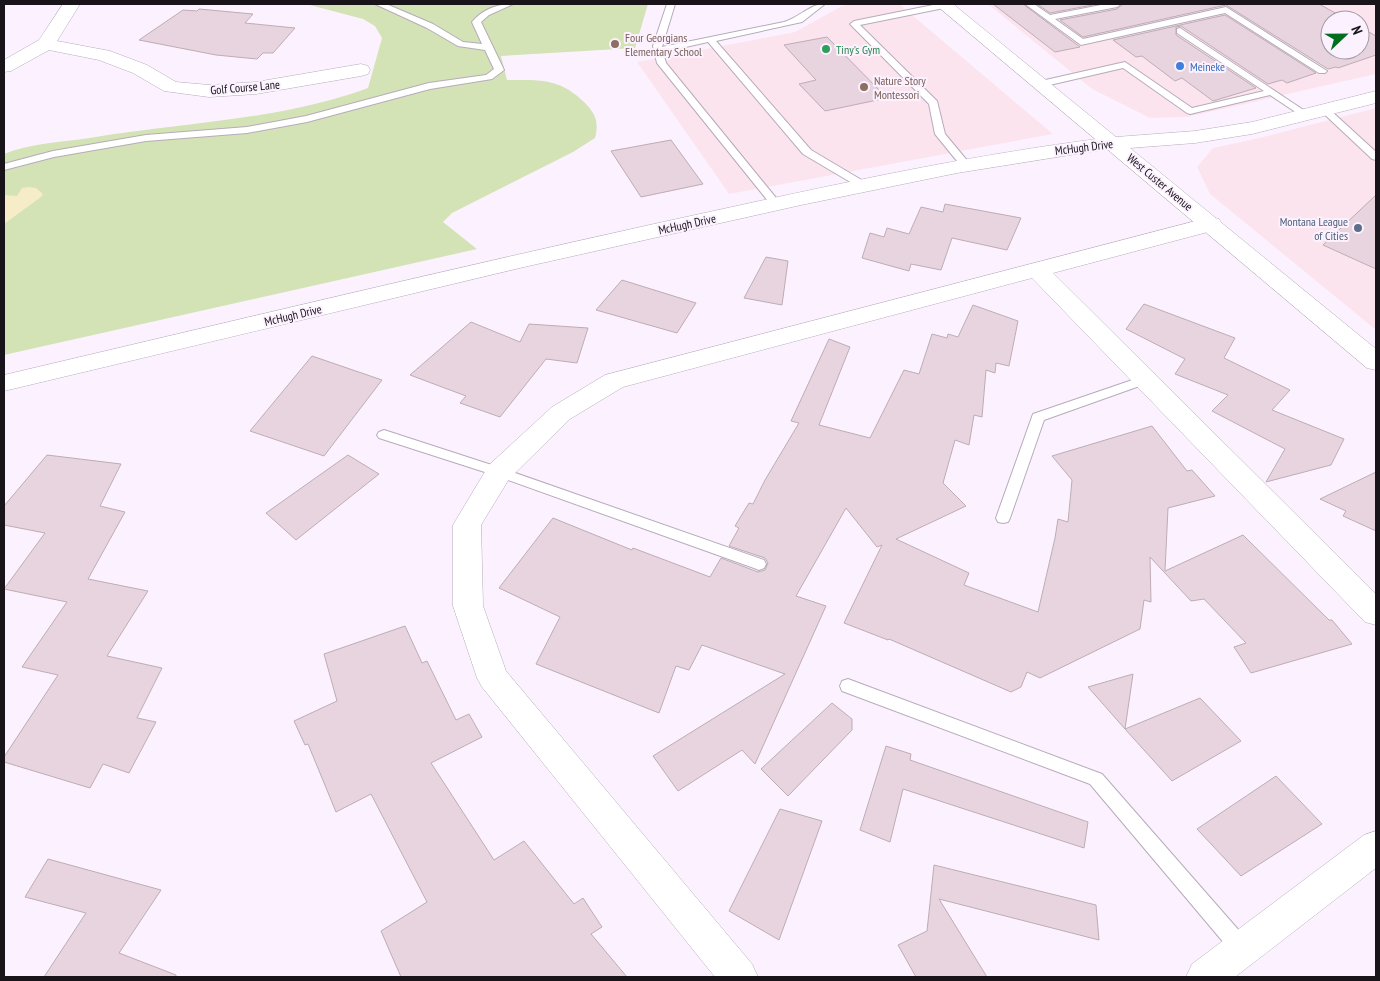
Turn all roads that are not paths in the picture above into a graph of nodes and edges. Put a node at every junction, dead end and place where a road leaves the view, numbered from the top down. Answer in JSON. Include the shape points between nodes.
{"nodes":[{"id":1,"x":71,"y":4,"type":"edge"},
{"id":2,"x":379,"y":4,"type":"edge"},
{"id":3,"x":509,"y":4,"type":"edge"},
{"id":4,"x":671,"y":4,"type":"edge"},
{"id":5,"x":821,"y":4,"type":"edge"},
{"id":6,"x":944,"y":4,"type":"edge"},
{"id":7,"x":1029,"y":4,"type":"edge"},
{"id":8,"x":1117,"y":4,"type":"edge"},
{"id":9,"x":1048,"y":18,"type":"junction"},
{"id":10,"x":1180,"y":31,"type":"dead end"},
{"id":11,"x":710,"y":40,"type":"junction"},
{"id":12,"x":46,"y":44,"type":"junction"},
{"id":13,"x":488,"y":48,"type":"junction"},
{"id":14,"x":658,"y":50,"type":"junction"},
{"id":15,"x":4,"y":67,"type":"edge"},
{"id":16,"x":361,"y":70,"type":"dead end"},
{"id":17,"x":1322,"y":71,"type":"dead end"},
{"id":18,"x":1041,"y":84,"type":"junction"},
{"id":19,"x":1272,"y":92,"type":"junction"},
{"id":20,"x":1376,"y":97,"type":"edge"},
{"id":21,"x":1316,"y":113,"type":"junction"},
{"id":22,"x":1113,"y":143,"type":"junction"},
{"id":23,"x":1376,"y":157,"type":"edge"},
{"id":24,"x":965,"y":164,"type":"junction"},
{"id":25,"x":4,"y":167,"type":"edge"},
{"id":26,"x":861,"y":184,"type":"junction"},
{"id":27,"x":776,"y":204,"type":"junction"},
{"id":28,"x":1211,"y":224,"type":"junction"},
{"id":29,"x":1037,"y":270,"type":"junction"},
{"id":30,"x":1376,"y":362,"type":"edge"},
{"id":31,"x":1144,"y":380,"type":"junction"},
{"id":32,"x":4,"y":383,"type":"edge"},
{"id":33,"x":384,"y":435,"type":"dead end"},
{"id":34,"x":498,"y":472,"type":"junction"},
{"id":35,"x":1003,"y":518,"type":"dead end"},
{"id":36,"x":759,"y":564,"type":"dead end"},
{"id":37,"x":1376,"y":613,"type":"edge"},
{"id":38,"x":848,"y":686,"type":"dead end"},
{"id":39,"x":1376,"y":847,"type":"edge"},
{"id":40,"x":1242,"y":949,"type":"junction"},
{"id":41,"x":739,"y":977,"type":"edge"},
{"id":42,"x":1205,"y":977,"type":"edge"}],
"edges":[{"from":1,"to":12,"type":"street"},
{"from":2,"to":13,"type":"lane","via":[[430,26],[460,44]]},
{"from":3,"to":13,"type":"lane","via":[[486,12],[476,22]]},
{"from":4,"to":14,"type":"lane"},
{"from":5,"to":11,"type":"lane","via":[[799,20]]},
{"from":6,"to":18,"type":"street","name":"West Custer Avenue"},
{"from":6,"to":24,"type":"lane","via":[[854,24],[934,103],[940,134]]},
{"from":7,"to":9,"type":"lane"},
{"from":8,"to":9,"type":"lane"},
{"from":9,"to":17,"type":"lane","via":[[1081,42],[1226,10]]},
{"from":10,"to":19,"type":"lane"},
{"from":11,"to":14,"type":"lane"},
{"from":11,"to":26,"type":"lane","via":[[807,152]]},
{"from":12,"to":15,"type":"street"},
{"from":12,"to":16,"type":"street","name":"Golf Course Lane","via":[[104,55],[140,68],[171,87],[209,91],[256,88]]},
{"from":13,"to":25,"type":"lane","via":[[499,70],[489,76],[429,86],[298,121],[248,130],[146,138],[53,154]]},
{"from":14,"to":27,"type":"lane","via":[[662,63]]},
{"from":18,"to":19,"type":"lane","via":[[1125,65],[1190,111]]},
{"from":18,"to":22,"type":"street","name":"West Custer Avenue"},
{"from":19,"to":21,"type":"lane"},
{"from":20,"to":21,"type":"street","name":"McHugh Drive"},
{"from":21,"to":22,"type":"street","name":"McHugh Drive","via":[[1195,137]]},
{"from":21,"to":23,"type":"lane"},
{"from":22,"to":24,"type":"street","name":"McHugh Drive"},
{"from":22,"to":28,"type":"street","name":"West Custer Avenue"},
{"from":24,"to":26,"type":"street","name":"McHugh Drive"},
{"from":26,"to":27,"type":"street","name":"McHugh Drive"},
{"from":27,"to":32,"type":"street","name":"McHugh Drive","via":[[531,258]]},
{"from":28,"to":29,"type":"street"},
{"from":28,"to":30,"type":"street","name":"West Custer Avenue"},
{"from":29,"to":31,"type":"street"},
{"from":29,"to":34,"type":"street","via":[[614,381],[561,413]]},
{"from":31,"to":35,"type":"lane","via":[[1038,417]]},
{"from":31,"to":37,"type":"street"},
{"from":33,"to":34,"type":"lane"},
{"from":34,"to":36,"type":"lane"},
{"from":34,"to":41,"type":"street","via":[[467,525],[468,606],[493,678]]},
{"from":38,"to":40,"type":"lane","via":[[1096,778]]},
{"from":39,"to":40,"type":"street"},
{"from":40,"to":42,"type":"street"}]}
